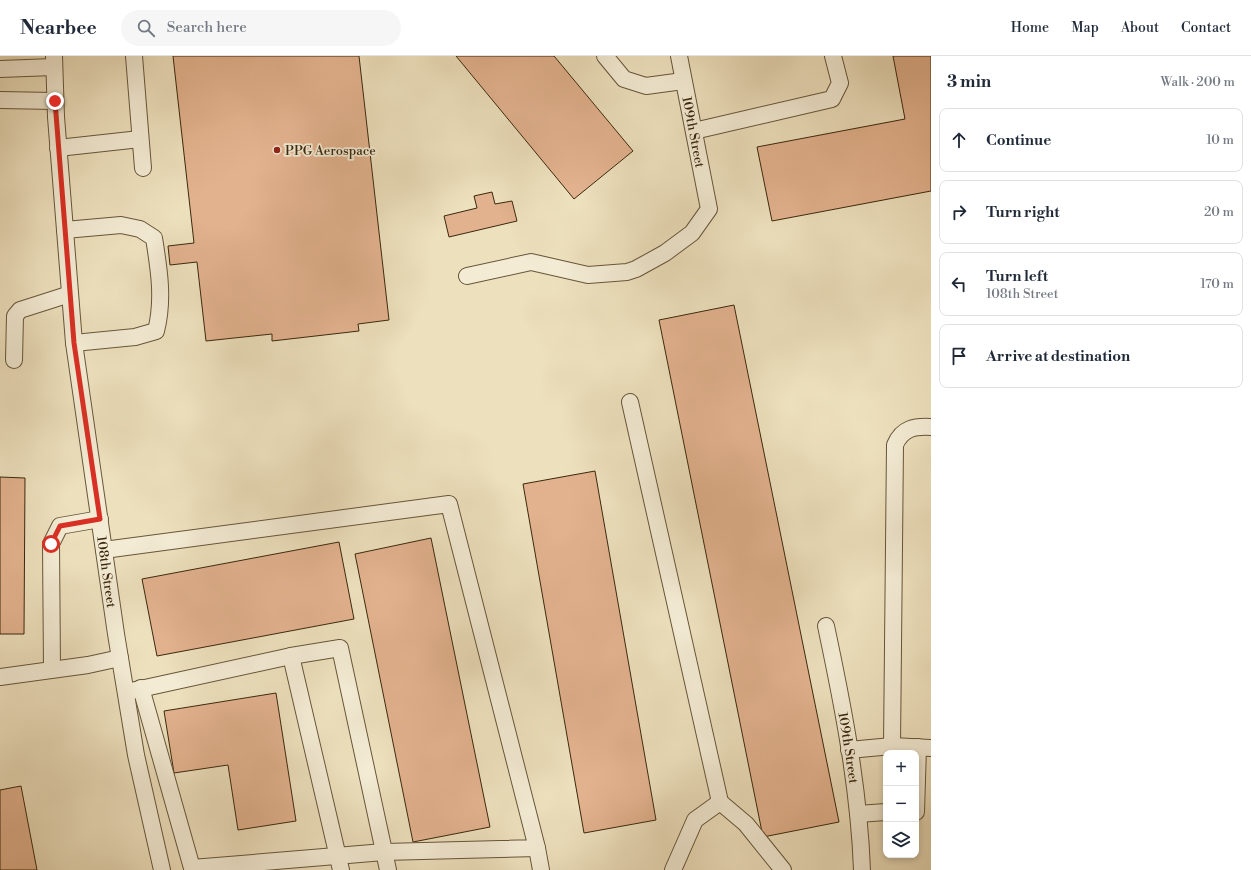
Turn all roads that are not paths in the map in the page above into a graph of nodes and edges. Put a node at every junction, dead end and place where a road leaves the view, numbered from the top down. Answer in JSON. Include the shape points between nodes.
{"nodes":[{"id":1,"x":134,"y":56,"type":"edge"},
{"id":2,"x":605,"y":56,"type":"edge"},
{"id":3,"x":679,"y":56,"type":"edge"},
{"id":4,"x":833,"y":56,"type":"edge"},
{"id":5,"x":54,"y":62,"type":"edge"},
{"id":6,"x":6,"y":69,"type":"edge"},
{"id":7,"x":684,"y":81,"type":"junction"},
{"id":8,"x":5,"y":100,"type":"edge"},
{"id":9,"x":55,"y":101,"type":"junction"},
{"id":10,"x":694,"y":131,"type":"junction"},
{"id":11,"x":140,"y":139,"type":"junction"},
{"id":12,"x":58,"y":148,"type":"junction"},
{"id":13,"x":143,"y":168,"type":"dead end"},
{"id":14,"x":65,"y":230,"type":"junction"},
{"id":15,"x":467,"y":276,"type":"dead end"},
{"id":16,"x":70,"y":294,"type":"junction"},
{"id":17,"x":74,"y":343,"type":"junction"},
{"id":18,"x":14,"y":360,"type":"dead end"},
{"id":19,"x":630,"y":402,"type":"dead end"},
{"id":20,"x":931,"y":427,"type":"edge"},
{"id":21,"x":100,"y":519,"type":"junction"},
{"id":22,"x":104,"y":550,"type":"junction"},
{"id":23,"x":826,"y":626,"type":"dead end"},
{"id":24,"x":291,"y":656,"type":"junction"},
{"id":25,"x":120,"y":658,"type":"junction"},
{"id":26,"x":52,"y":668,"type":"junction"},
{"id":27,"x":0,"y":677,"type":"edge"},
{"id":28,"x":141,"y":688,"type":"junction"},
{"id":29,"x":126,"y":692,"type":"junction"},
{"id":30,"x":892,"y":746,"type":"junction"},
{"id":31,"x":924,"y":747,"type":"edge"},
{"id":32,"x":849,"y":750,"type":"junction"},
{"id":33,"x":919,"y":788,"type":"edge"},
{"id":34,"x":720,"y":802,"type":"junction"},
{"id":35,"x":883,"y":812,"type":"edge"},
{"id":36,"x":919,"y":812,"type":"edge"},
{"id":37,"x":931,"y":812,"type":"edge"},
{"id":38,"x":858,"y":814,"type":"junction"},
{"id":39,"x":537,"y":848,"type":"junction"},
{"id":40,"x":384,"y":852,"type":"junction"},
{"id":41,"x":339,"y":863,"type":"edge"},
{"id":42,"x":162,"y":870,"type":"edge"},
{"id":43,"x":388,"y":870,"type":"edge"},
{"id":44,"x":541,"y":870,"type":"edge"},
{"id":45,"x":673,"y":870,"type":"edge"},
{"id":46,"x":783,"y":870,"type":"edge"},
{"id":47,"x":862,"y":870,"type":"edge"}],
"edges":[{"from":1,"to":11,"type":"street"},
{"from":2,"to":7,"type":"street","via":[[624,78],[646,86]]},
{"from":3,"to":7,"type":"street","name":"109th Street"},
{"from":4,"to":10,"type":"street","via":[[840,83],[832,99]]},
{"from":5,"to":6,"type":"street"},
{"from":5,"to":9,"type":"street","name":"108th Street"},
{"from":7,"to":10,"type":"street","name":"109th Street"},
{"from":8,"to":9,"type":"street"},
{"from":9,"to":12,"type":"street","name":"108th Street"},
{"from":10,"to":15,"type":"street","name":"109th Street","via":[[709,209],[692,233],[665,253],[627,272],[588,275],[531,262]]},
{"from":11,"to":12,"type":"street"},
{"from":11,"to":13,"type":"street"},
{"from":12,"to":14,"type":"street","name":"108th Street"},
{"from":14,"to":16,"type":"street","name":"108th Street"},
{"from":14,"to":17,"type":"street","via":[[121,225],[140,229],[154,238],[159,267],[161,311],[156,331],[135,337]]},
{"from":16,"to":17,"type":"street","name":"108th Street"},
{"from":16,"to":18,"type":"street","via":[[20,310],[15,316]]},
{"from":17,"to":21,"type":"street","name":"108th Street"},
{"from":19,"to":34,"type":"street"},
{"from":20,"to":30,"type":"street","via":[[911,428],[898,437],[895,445]]},
{"from":21,"to":22,"type":"street","name":"108th Street"},
{"from":21,"to":26,"type":"street","via":[[60,526],[51,544]]},
{"from":22,"to":25,"type":"street","name":"108th Street"},
{"from":22,"to":39,"type":"street","via":[[449,504]]},
{"from":23,"to":32,"type":"street","name":"109th Street","via":[[844,710]]},
{"from":24,"to":28,"type":"street"},
{"from":24,"to":40,"type":"street","via":[[340,648]]},
{"from":24,"to":41,"type":"street"},
{"from":25,"to":26,"type":"street","via":[[88,665]]},
{"from":25,"to":29,"type":"street","name":"108th Street"},
{"from":26,"to":27,"type":"street"},
{"from":28,"to":29,"type":"street"},
{"from":28,"to":41,"type":"street","via":[[192,868]]},
{"from":29,"to":42,"type":"street","name":"108th Street","via":[[136,755]]},
{"from":30,"to":31,"type":"street"},
{"from":30,"to":32,"type":"street"},
{"from":31,"to":33,"type":"street"},
{"from":32,"to":38,"type":"street","name":"109th Street"},
{"from":34,"to":45,"type":"street","via":[[695,820]]},
{"from":34,"to":46,"type":"street","via":[[746,824]]},
{"from":35,"to":38,"type":"street"},
{"from":36,"to":37,"type":"street"},
{"from":38,"to":47,"type":"street","name":"109th Street"},
{"from":39,"to":40,"type":"street"},
{"from":39,"to":44,"type":"street"},
{"from":40,"to":41,"type":"street"},
{"from":40,"to":43,"type":"street"}]}
